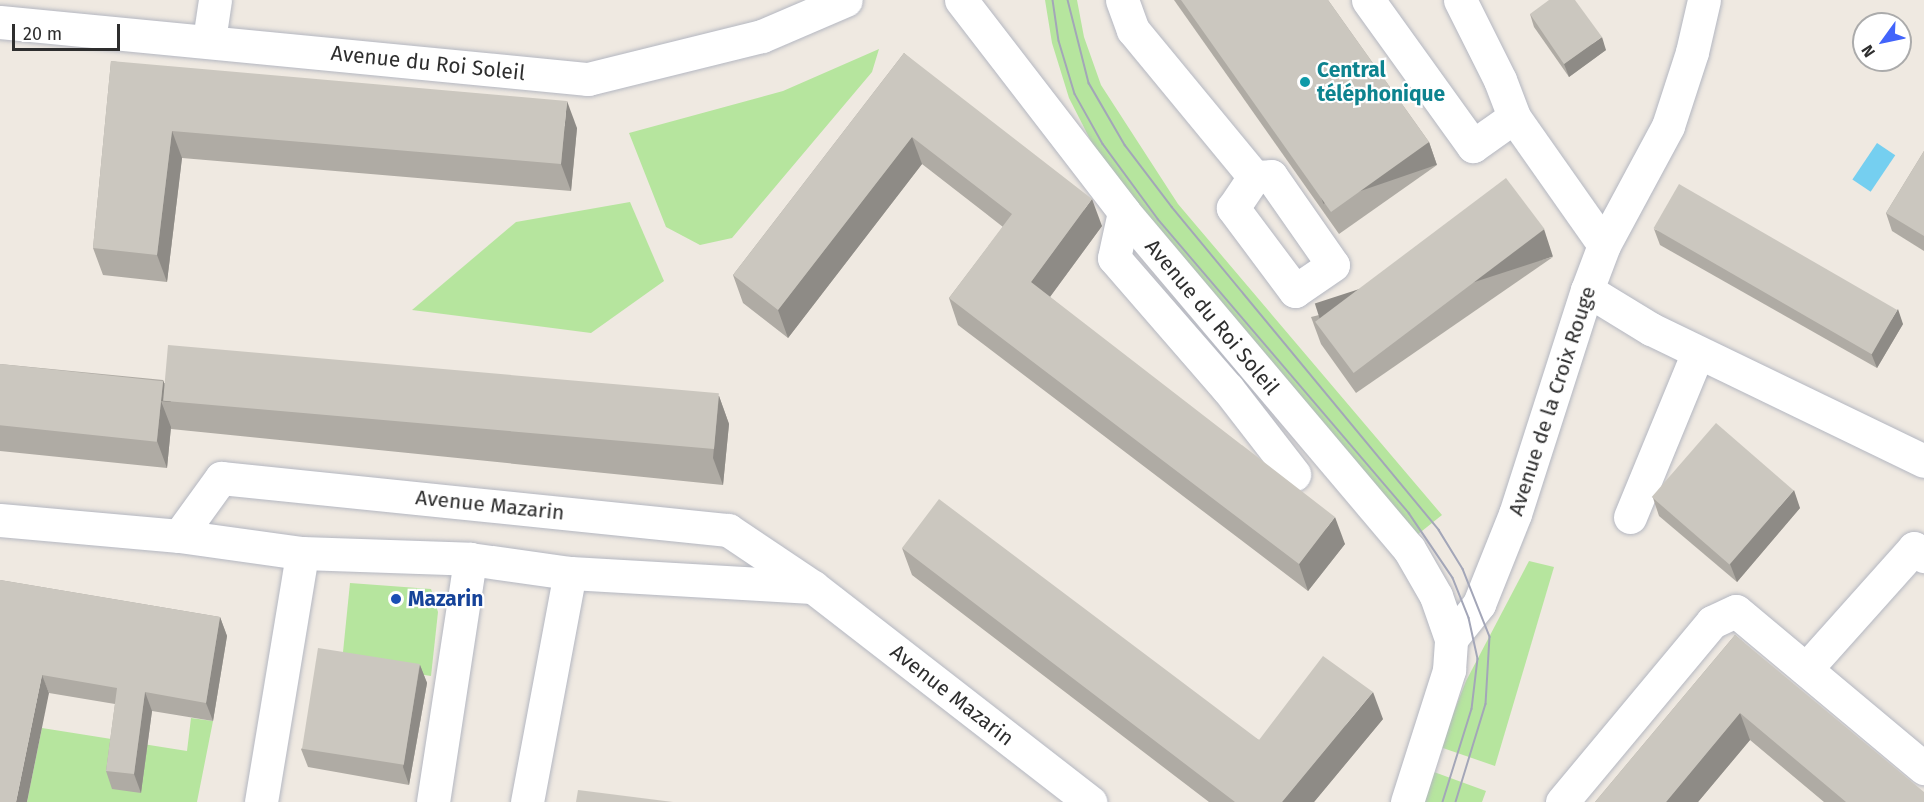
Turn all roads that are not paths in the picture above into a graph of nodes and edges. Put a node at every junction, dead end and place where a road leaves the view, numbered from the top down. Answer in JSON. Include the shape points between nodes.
{"nodes":[{"id":1,"x":214,"y":0,"type":"edge"},
{"id":2,"x":846,"y":0,"type":"edge"},
{"id":3,"x":961,"y":0,"type":"edge"},
{"id":4,"x":1122,"y":0,"type":"edge"},
{"id":5,"x":1368,"y":0,"type":"edge"},
{"id":6,"x":1460,"y":0,"type":"edge"},
{"id":7,"x":1704,"y":0,"type":"edge"},
{"id":8,"x":0,"y":22,"type":"edge"},
{"id":9,"x":209,"y":40,"type":"junction"},
{"id":10,"x":1514,"y":117,"type":"junction"},
{"id":11,"x":1254,"y":177,"type":"dead end"},
{"id":12,"x":1124,"y":212,"type":"junction"},
{"id":13,"x":1604,"y":246,"type":"junction"},
{"id":14,"x":1587,"y":290,"type":"junction"},
{"id":15,"x":1698,"y":352,"type":"junction"},
{"id":16,"x":1924,"y":461,"type":"edge"},
{"id":17,"x":1294,"y":474,"type":"dead end"},
{"id":18,"x":1630,"y":517,"type":"dead end"},
{"id":19,"x":0,"y":519,"type":"edge"},
{"id":20,"x":179,"y":536,"type":"junction"},
{"id":21,"x":302,"y":554,"type":"junction"},
{"id":22,"x":1924,"y":556,"type":"edge"},
{"id":23,"x":470,"y":559,"type":"junction"},
{"id":24,"x":570,"y":573,"type":"junction"},
{"id":25,"x":813,"y":587,"type":"junction"},
{"id":26,"x":1451,"y":639,"type":"junction"},
{"id":27,"x":1806,"y":669,"type":"junction"},
{"id":28,"x":1924,"y":768,"type":"edge"},
{"id":29,"x":261,"y":802,"type":"edge"},
{"id":30,"x":433,"y":802,"type":"edge"},
{"id":31,"x":527,"y":802,"type":"edge"},
{"id":32,"x":1090,"y":802,"type":"edge"},
{"id":33,"x":1407,"y":802,"type":"edge"},
{"id":34,"x":1562,"y":802,"type":"edge"}],
"edges":[{"from":1,"to":9,"type":"street"},
{"from":2,"to":9,"type":"street","name":"Avenue du Roi Soleil","via":[[762,36],[588,79]]},
{"from":3,"to":12,"type":"street","name":"Avenue du Roi Soleil"},
{"from":4,"to":11,"type":"street","via":[[1133,30]]},
{"from":5,"to":10,"type":"street","via":[[1473,146]]},
{"from":6,"to":10,"type":"street"},
{"from":7,"to":13,"type":"street","name":"Avenue de la Croix Rouge","via":[[1668,126]]},
{"from":8,"to":9,"type":"street","name":"Avenue du Roi Soleil"},
{"from":10,"to":13,"type":"street"},
{"from":12,"to":17,"type":"street","via":[[1114,258],[1228,388]]},
{"from":12,"to":26,"type":"street","name":"Avenue du Roi Soleil","via":[[1409,549],[1436,596]]},
{"from":13,"to":14,"type":"street","name":"Avenue de la Croix Rouge"},
{"from":14,"to":15,"type":"street"},
{"from":14,"to":26,"type":"street","name":"Avenue de la Croix Rouge","via":[[1515,514],[1479,604]]},
{"from":15,"to":16,"type":"street"},
{"from":15,"to":18,"type":"street"},
{"from":19,"to":20,"type":"street"},
{"from":20,"to":21,"type":"street"},
{"from":20,"to":25,"type":"street","name":"Avenue Mazarin","via":[[221,478],[728,530]]},
{"from":21,"to":23,"type":"street"},
{"from":21,"to":29,"type":"street"},
{"from":22,"to":27,"type":"street","via":[[1914,548]]},
{"from":23,"to":24,"type":"street"},
{"from":23,"to":30,"type":"street"},
{"from":24,"to":25,"type":"street"},
{"from":24,"to":31,"type":"street"},
{"from":25,"to":32,"type":"street","name":"Avenue Mazarin"},
{"from":26,"to":33,"type":"street","via":[[1449,670]]},
{"from":27,"to":28,"type":"street"},
{"from":27,"to":34,"type":"street","via":[[1736,611],[1712,622]]}]}
